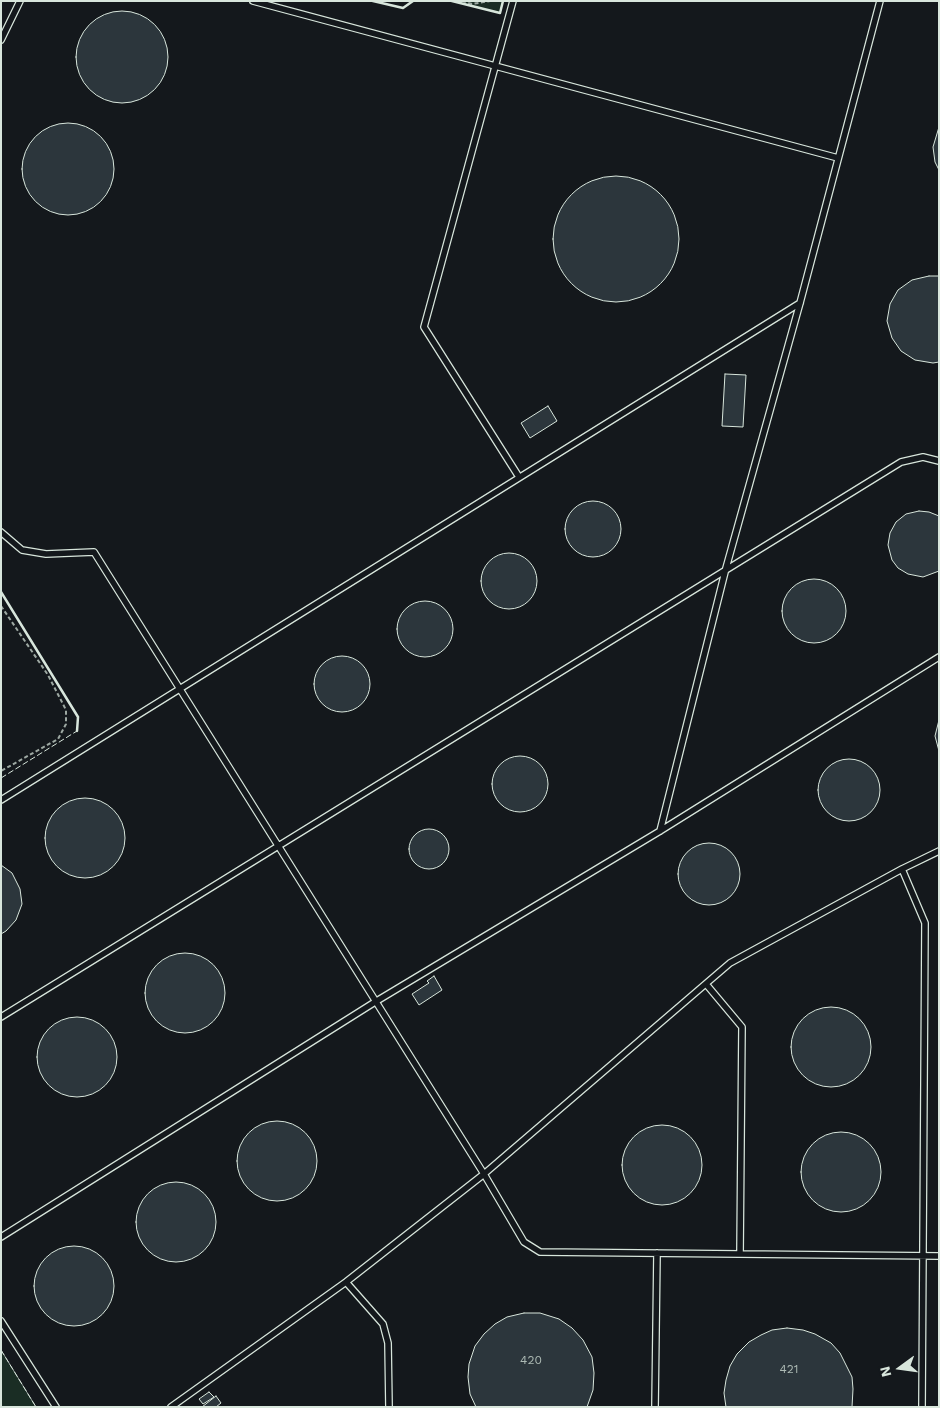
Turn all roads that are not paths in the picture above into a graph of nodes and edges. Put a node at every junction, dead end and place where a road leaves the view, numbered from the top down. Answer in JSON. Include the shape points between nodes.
{"nodes":[{"id":1,"x":20,"y":1,"type":"edge"},
{"id":2,"x":253,"y":1,"type":"edge"},
{"id":3,"x":513,"y":1,"type":"edge"},
{"id":4,"x":880,"y":1,"type":"edge"},
{"id":5,"x":1,"y":40,"type":"edge"},
{"id":6,"x":496,"y":67,"type":"junction"},
{"id":7,"x":838,"y":158,"type":"junction"},
{"id":8,"x":800,"y":303,"type":"junction"},
{"id":9,"x":939,"y":461,"type":"edge"},
{"id":10,"x":519,"y":478,"type":"junction"},
{"id":11,"x":1,"y":532,"type":"edge"},
{"id":12,"x":726,"y":568,"type":"junction"},
{"id":13,"x":939,"y":657,"type":"edge"},
{"id":14,"x":179,"y":689,"type":"junction"},
{"id":15,"x":1,"y":800,"type":"edge"},
{"id":16,"x":660,"y":831,"type":"junction"},
{"id":17,"x":278,"y":847,"type":"junction"},
{"id":18,"x":939,"y":852,"type":"edge"},
{"id":19,"x":902,"y":870,"type":"junction"},
{"id":20,"x":706,"y":984,"type":"junction"},
{"id":21,"x":375,"y":1002,"type":"junction"},
{"id":22,"x":1,"y":1017,"type":"edge"},
{"id":23,"x":484,"y":1174,"type":"junction"},
{"id":24,"x":1,"y":1237,"type":"edge"},
{"id":25,"x":657,"y":1253,"type":"junction"},
{"id":26,"x":740,"y":1254,"type":"junction"},
{"id":27,"x":923,"y":1256,"type":"junction"},
{"id":28,"x":939,"y":1256,"type":"edge"},
{"id":29,"x":346,"y":1282,"type":"junction"},
{"id":30,"x":1,"y":1321,"type":"edge"},
{"id":31,"x":56,"y":1407,"type":"edge"},
{"id":32,"x":171,"y":1407,"type":"edge"},
{"id":33,"x":389,"y":1407,"type":"edge"},
{"id":34,"x":654,"y":1407,"type":"edge"},
{"id":35,"x":922,"y":1407,"type":"edge"}],
"edges":[{"from":1,"to":5,"type":"lane"},
{"from":2,"to":6,"type":"lane"},
{"from":3,"to":6,"type":"lane"},
{"from":4,"to":7,"type":"lane"},
{"from":6,"to":7,"type":"lane"},
{"from":6,"to":10,"type":"lane","via":[[424,327]]},
{"from":7,"to":8,"type":"lane"},
{"from":8,"to":10,"type":"lane"},
{"from":8,"to":12,"type":"lane"},
{"from":9,"to":12,"type":"lane","via":[[923,457],[901,462]]},
{"from":10,"to":14,"type":"lane"},
{"from":11,"to":14,"type":"lane","via":[[22,550],[46,554],[94,552]]},
{"from":12,"to":16,"type":"lane"},
{"from":12,"to":17,"type":"lane"},
{"from":13,"to":16,"type":"lane"},
{"from":14,"to":15,"type":"lane"},
{"from":14,"to":17,"type":"lane"},
{"from":16,"to":21,"type":"lane"},
{"from":17,"to":21,"type":"lane"},
{"from":17,"to":22,"type":"lane"},
{"from":18,"to":19,"type":"lane"},
{"from":19,"to":20,"type":"lane","via":[[730,962]]},
{"from":19,"to":27,"type":"lane","via":[[925,923]]},
{"from":20,"to":23,"type":"lane"},
{"from":20,"to":26,"type":"lane","via":[[742,1027]]},
{"from":21,"to":23,"type":"lane"},
{"from":21,"to":24,"type":"lane"},
{"from":23,"to":25,"type":"lane","via":[[524,1242],[540,1252]]},
{"from":23,"to":29,"type":"lane"},
{"from":25,"to":26,"type":"lane"},
{"from":25,"to":34,"type":"lane"},
{"from":26,"to":27,"type":"lane"},
{"from":27,"to":28,"type":"lane"},
{"from":27,"to":35,"type":"lane"},
{"from":29,"to":32,"type":"lane"},
{"from":29,"to":33,"type":"lane","via":[[382,1324],[388,1343]]},
{"from":30,"to":31,"type":"lane"}]}
